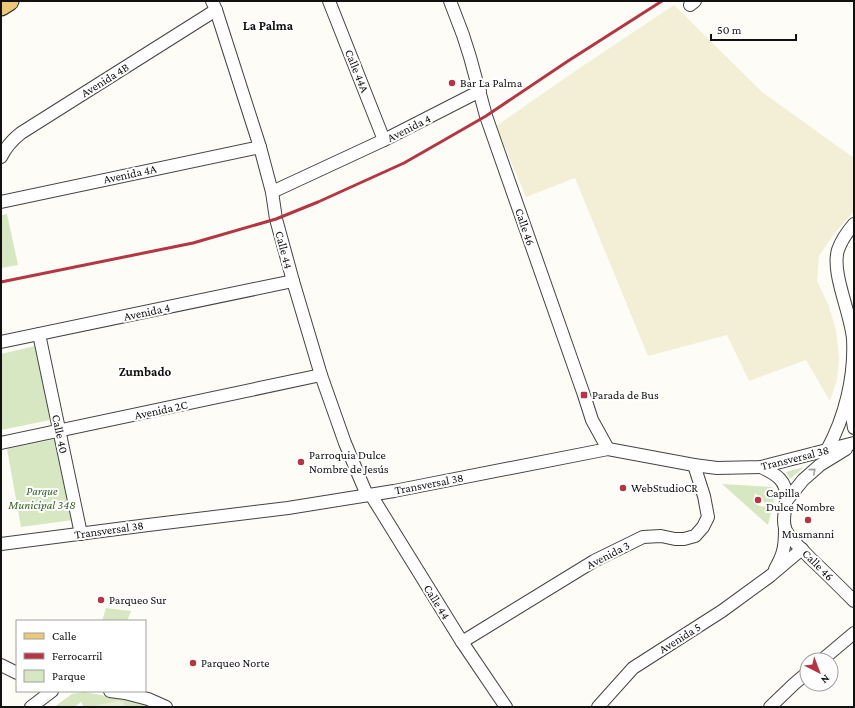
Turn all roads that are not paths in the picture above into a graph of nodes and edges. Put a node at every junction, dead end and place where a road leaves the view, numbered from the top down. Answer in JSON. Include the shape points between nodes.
{"nodes":[{"id":1,"x":9,"y":1,"type":"edge"},
{"id":2,"x":329,"y":1,"type":"edge"},
{"id":3,"x":450,"y":1,"type":"edge"},
{"id":4,"x":214,"y":5,"type":"edge"},
{"id":5,"x":1,"y":6,"type":"edge"},
{"id":6,"x":480,"y":91,"type":"junction"},
{"id":7,"x":384,"y":140,"type":"junction"},
{"id":8,"x":260,"y":147,"type":"junction"},
{"id":9,"x":1,"y":157,"type":"edge"},
{"id":10,"x":272,"y":192,"type":"junction"},
{"id":11,"x":1,"y":202,"type":"edge"},
{"id":12,"x":854,"y":224,"type":"edge"},
{"id":13,"x":293,"y":281,"type":"junction"},
{"id":14,"x":39,"y":334,"type":"junction"},
{"id":15,"x":1,"y":342,"type":"edge"},
{"id":16,"x":320,"y":375,"type":"junction"},
{"id":17,"x":849,"y":394,"type":"junction"},
{"id":18,"x":854,"y":428,"type":"edge"},
{"id":19,"x":59,"y":431,"type":"junction"},
{"id":20,"x":1,"y":443,"type":"edge"},
{"id":21,"x":854,"y":444,"type":"edge"},
{"id":22,"x":608,"y":449,"type":"junction"},
{"id":23,"x":828,"y":450,"type":"junction"},
{"id":24,"x":694,"y":465,"type":"junction"},
{"id":25,"x":761,"y":467,"type":"junction"},
{"id":26,"x":369,"y":495,"type":"junction"},
{"id":27,"x":786,"y":500,"type":"junction"},
{"id":28,"x":785,"y":528,"type":"junction"},
{"id":29,"x":81,"y":534,"type":"junction"},
{"id":30,"x":1,"y":544,"type":"edge"},
{"id":31,"x":802,"y":549,"type":"junction"},
{"id":32,"x":770,"y":576,"type":"junction"},
{"id":33,"x":854,"y":601,"type":"edge"},
{"id":34,"x":854,"y":633,"type":"edge"},
{"id":35,"x":462,"y":642,"type":"junction"},
{"id":36,"x":831,"y":652,"type":"edge"},
{"id":37,"x":1,"y":664,"type":"edge"},
{"id":38,"x":16,"y":672,"type":"edge"},
{"id":39,"x":799,"y":679,"type":"edge"},
{"id":40,"x":51,"y":692,"type":"edge"},
{"id":41,"x":118,"y":692,"type":"edge"},
{"id":42,"x":31,"y":707,"type":"edge"},
{"id":43,"x":166,"y":707,"type":"edge"},
{"id":44,"x":506,"y":707,"type":"edge"},
{"id":45,"x":598,"y":707,"type":"edge"},
{"id":46,"x":770,"y":707,"type":"edge"}],
"edges":[{"from":1,"to":5,"type":"main road"},
{"from":2,"to":7,"type":"street","name":"Calle 44A"},
{"from":3,"to":6,"type":"street","name":"Calle 46"},
{"from":4,"to":8,"type":"street","name":"Calle 44"},
{"from":4,"to":9,"type":"street","name":"Avenida 4B","via":[[12,139]]},
{"from":6,"to":7,"type":"street","name":"Avenida 4"},
{"from":6,"to":22,"type":"street","name":"Calle 46","via":[[486,116],[592,420]]},
{"from":7,"to":10,"type":"street","name":"Avenida 4"},
{"from":8,"to":10,"type":"street","name":"Calle 44"},
{"from":8,"to":11,"type":"street","name":"Avenida 4A"},
{"from":10,"to":13,"type":"street","name":"Calle 44","via":[[276,219]]},
{"from":12,"to":17,"type":"street","via":[[838,250],[836,260],[853,338],[854,358]]},
{"from":13,"to":14,"type":"street","name":"Avenida 4"},
{"from":13,"to":16,"type":"street","name":"Calle 44"},
{"from":14,"to":15,"type":"street","name":"Avenida 4"},
{"from":14,"to":19,"type":"street","name":"Calle 40"},
{"from":16,"to":19,"type":"street","name":"Avenida 2C"},
{"from":16,"to":26,"type":"street","name":"Calle 44","via":[[344,443]]},
{"from":17,"to":18,"type":"street"},
{"from":17,"to":23,"type":"street"},
{"from":19,"to":20,"type":"street","name":"Avenida 2C"},
{"from":19,"to":29,"type":"street","name":"Calle 40"},
{"from":21,"to":23,"type":"street","name":"Transversal 38"},
{"from":27,"to":21,"type":"street","one_way":true,"via":[[820,465]]},
{"from":22,"to":24,"type":"street","name":"Transversal 38"},
{"from":22,"to":26,"type":"street","name":"Transversal 38"},
{"from":23,"to":25,"type":"street","name":"Transversal 38"},
{"from":24,"to":25,"type":"street","name":"Transversal 38","via":[[717,468]]},
{"from":24,"to":35,"type":"street","name":"Avenida 3","via":[[708,517],[695,536],[684,539],[644,537],[594,561]]},
{"from":25,"to":27,"type":"street","via":[[781,479]]},
{"from":26,"to":29,"type":"street","name":"Transversal 38","via":[[288,508]]},
{"from":26,"to":35,"type":"street","name":"Calle 44"},
{"from":27,"to":28,"type":"street"},
{"from":28,"to":31,"type":"street","name":"Calle 46"},
{"from":28,"to":32,"type":"street","name":"Avenida 5","via":[[784,550]]},
{"from":29,"to":30,"type":"street","name":"Transversal 38"},
{"from":31,"to":32,"type":"street","name":"Avenida 5"},
{"from":31,"to":33,"type":"street","name":"Calle 46"},
{"from":32,"to":45,"type":"street","name":"Avenida 5","via":[[722,611],[633,668]]},
{"from":34,"to":36,"type":"street"},
{"from":35,"to":44,"type":"street","name":"Calle 44"},
{"from":37,"to":38,"type":"street"},
{"from":39,"to":46,"type":"street"},
{"from":40,"to":42,"type":"street"},
{"from":41,"to":43,"type":"street","via":[[148,699]]}]}
